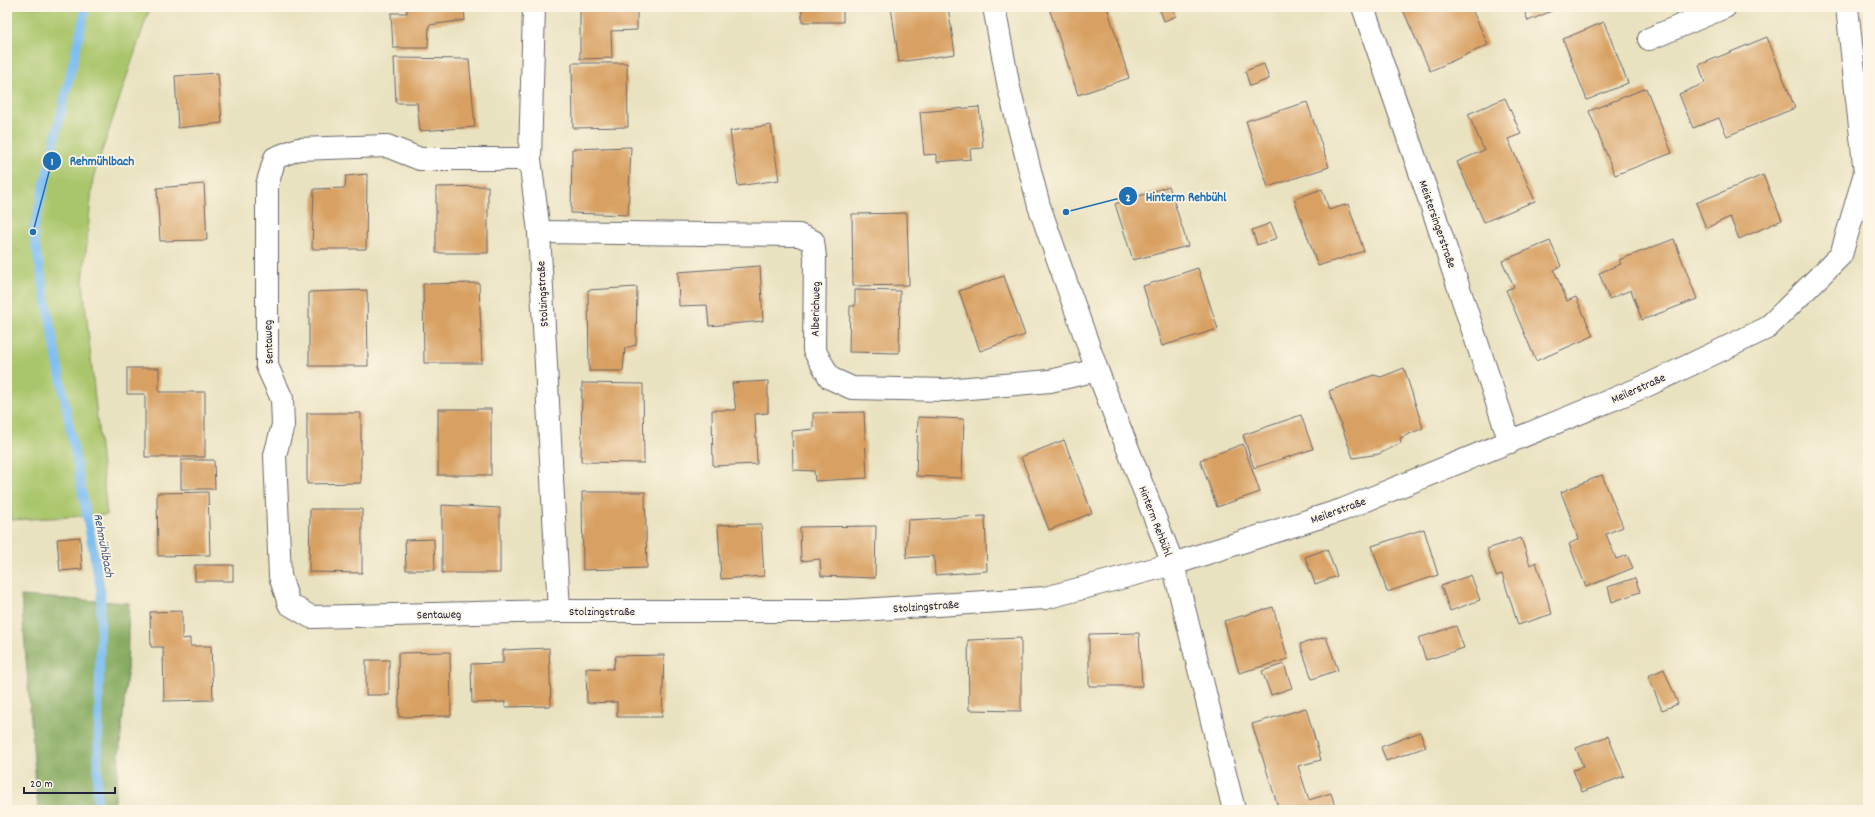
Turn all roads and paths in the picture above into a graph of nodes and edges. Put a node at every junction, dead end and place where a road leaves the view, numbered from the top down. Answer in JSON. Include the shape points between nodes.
{"nodes":[{"id":1,"x":534,"y":7,"type":"edge"},
{"id":2,"x":994,"y":7,"type":"edge"},
{"id":3,"x":1363,"y":7,"type":"edge"},
{"id":4,"x":1725,"y":7,"type":"edge"},
{"id":5,"x":1847,"y":7,"type":"edge"},
{"id":6,"x":1649,"y":39,"type":"dead end"},
{"id":7,"x":530,"y":159,"type":"junction"},
{"id":8,"x":539,"y":232,"type":"junction"},
{"id":9,"x":1097,"y":370,"type":"junction"},
{"id":10,"x":1510,"y":442,"type":"junction"},
{"id":11,"x":1173,"y":564,"type":"junction"},
{"id":12,"x":559,"y":611,"type":"junction"},
{"id":13,"x":1234,"y":810,"type":"edge"}],
"edges":[{"from":1,"to":7,"type":"street","name":"Stolzingstraße"},
{"from":2,"to":9,"type":"street","name":"Hinterm Rehbühl","via":[[1009,88],[1039,206]]},
{"from":3,"to":10,"type":"street","name":"Meistersingerstraße"},
{"from":4,"to":6,"type":"street"},
{"from":5,"to":10,"type":"street","name":"Meilerstraße","via":[[1865,173],[1841,255],[1767,328],[1648,385]]},
{"from":7,"to":8,"type":"street","name":"Stolzingstraße"},
{"from":7,"to":12,"type":"street","name":"Sentaweg","via":[[420,159],[387,146],[298,149],[275,158],[267,185],[267,366],[282,399],[283,425],[275,454],[280,576],[289,604],[311,617]]},
{"from":8,"to":9,"type":"street","name":"Alberichweg","via":[[799,235],[813,241],[814,350],[830,378],[852,388],[946,390],[1050,381]]},
{"from":8,"to":12,"type":"street","name":"Stolzingstraße"},
{"from":9,"to":11,"type":"street","name":"Hinterm Rehbühl"},
{"from":10,"to":11,"type":"street","name":"Meilerstraße","via":[[1342,510]]},
{"from":11,"to":12,"type":"street","name":"Stolzingstraße","via":[[1045,598],[846,611]]},
{"from":11,"to":13,"type":"street","name":"Hinterm Rehbühl"}]}
